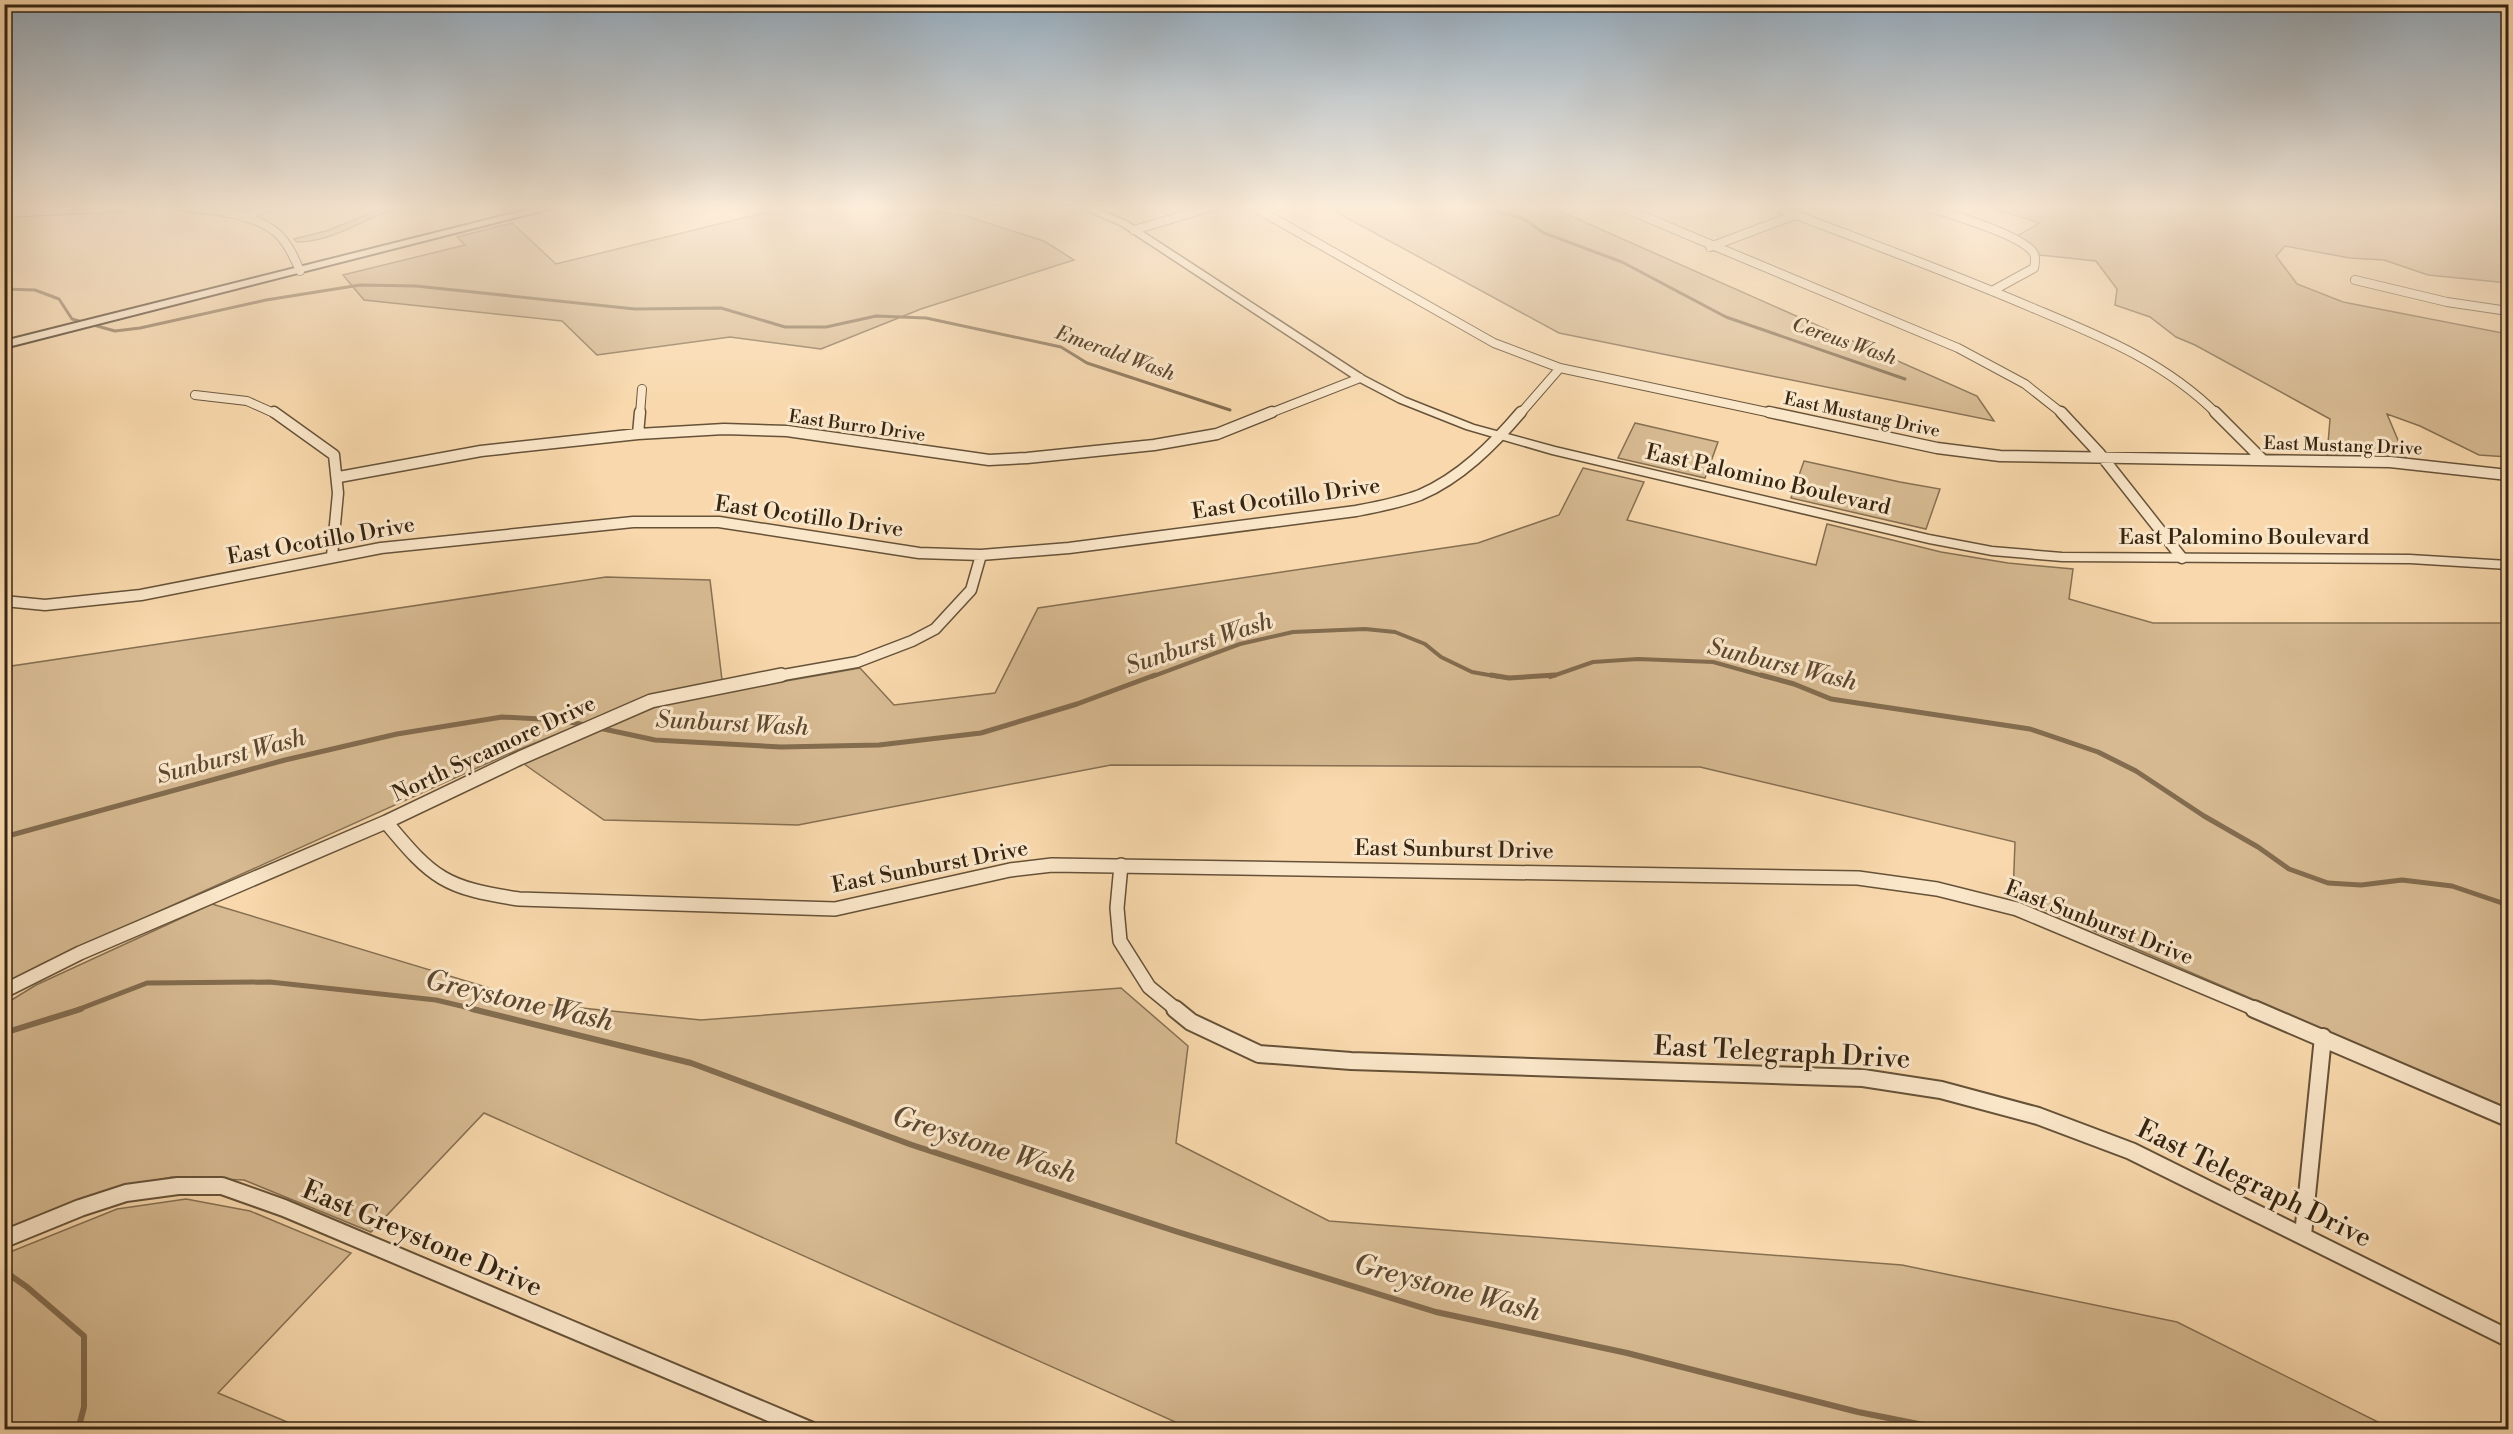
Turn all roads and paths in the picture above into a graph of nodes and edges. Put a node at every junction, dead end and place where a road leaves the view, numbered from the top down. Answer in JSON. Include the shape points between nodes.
{"nodes":[{"id":1,"x":292,"y":273,"type":"edge"},
{"id":2,"x":1200,"y":273,"type":"edge"},
{"id":3,"x":1368,"y":273,"type":"edge"},
{"id":4,"x":1773,"y":273,"type":"edge"},
{"id":5,"x":1945,"y":273,"type":"edge"},
{"id":6,"x":2025,"y":273,"type":"edge"},
{"id":7,"x":2355,"y":280,"type":"dead end"},
{"id":8,"x":1992,"y":291,"type":"junction"},
{"id":9,"x":2508,"y":311,"type":"edge"},
{"id":10,"x":4,"y":345,"type":"edge"},
{"id":11,"x":1560,"y":368,"type":"junction"},
{"id":12,"x":1360,"y":378,"type":"junction"},
{"id":13,"x":642,"y":388,"type":"dead end"},
{"id":14,"x":195,"y":395,"type":"dead end"},
{"id":15,"x":638,"y":434,"type":"junction"},
{"id":16,"x":1498,"y":436,"type":"junction"},
{"id":17,"x":2103,"y":459,"type":"junction"},
{"id":18,"x":2263,"y":460,"type":"junction"},
{"id":19,"x":2508,"y":475,"type":"edge"},
{"id":20,"x":339,"y":477,"type":"junction"},
{"id":21,"x":981,"y":555,"type":"junction"},
{"id":22,"x":332,"y":556,"type":"junction"},
{"id":23,"x":2182,"y":558,"type":"junction"},
{"id":24,"x":2508,"y":565,"type":"edge"},
{"id":25,"x":4,"y":601,"type":"edge"},
{"id":26,"x":386,"y":822,"type":"junction"},
{"id":27,"x":1121,"y":865,"type":"junction"},
{"id":28,"x":4,"y":991,"type":"edge"},
{"id":29,"x":2323,"y":1037,"type":"junction"},
{"id":30,"x":2508,"y":1118,"type":"edge"},
{"id":31,"x":2303,"y":1235,"type":"junction"},
{"id":32,"x":4,"y":1239,"type":"edge"},
{"id":33,"x":2508,"y":1338,"type":"edge"},
{"id":34,"x":810,"y":1430,"type":"edge"}],
"edges":[{"from":1,"to":10,"type":"main road"},
{"from":2,"to":12,"type":"street","name":"East Palomino Boulevard"},
{"from":3,"to":11,"type":"street","name":"East Mustang Drive","via":[[1494,342]]},
{"from":4,"to":17,"type":"street","via":[[2011,374],[2072,423]]},
{"from":5,"to":8,"type":"street"},
{"from":6,"to":8,"type":"street"},
{"from":7,"to":9,"type":"street","via":[[2447,302]]},
{"from":8,"to":18,"type":"street","via":[[2096,333],[2159,366],[2202,399]]},
{"from":11,"to":16,"type":"street","name":"East Ocotillo Drive"},
{"from":11,"to":17,"type":"street","name":"East Mustang Drive","via":[[1937,448],[2000,456]]},
{"from":12,"to":15,"type":"street","name":"East Burro Drive","via":[[1217,434],[1154,445],[1027,458],[989,460],[787,431],[723,429]]},
{"from":12,"to":16,"type":"street","name":"East Palomino Boulevard","via":[[1412,404]]},
{"from":13,"to":15,"type":"street"},
{"from":14,"to":20,"type":"street","via":[[234,398],[285,419],[334,455]]},
{"from":15,"to":20,"type":"street","name":"East Burro Drive","via":[[469,453]]},
{"from":16,"to":21,"type":"street","name":"East Ocotillo Drive","via":[[1460,472],[1395,503],[1092,545]]},
{"from":16,"to":23,"type":"street","name":"East Palomino Boulevard","via":[[1992,551],[2062,557]]},
{"from":17,"to":18,"type":"street","name":"East Mustang Drive"},
{"from":17,"to":23,"type":"street"},
{"from":18,"to":19,"type":"street","name":"East Mustang Drive","via":[[2390,462]]},
{"from":20,"to":22,"type":"street","via":[[340,504]]},
{"from":21,"to":22,"type":"street","name":"East Ocotillo Drive","via":[[919,552],[719,522],[657,521],[502,534]]},
{"from":21,"to":26,"type":"street","name":"North Sycamore Drive","via":[[976,580],[967,595],[935,629],[912,642],[847,664],[651,701]]},
{"from":22,"to":25,"type":"street","name":"East Ocotillo Drive","via":[[141,595],[45,605]]},
{"from":23,"to":24,"type":"street","name":"East Palomino Boulevard","via":[[2410,559]]},
{"from":26,"to":27,"type":"street","name":"East Sunburst Drive","via":[[419,860],[441,878],[471,890],[519,899],[835,909],[1038,866]]},
{"from":26,"to":28,"type":"street","name":"North Sycamore Drive","via":[[80,953]]},
{"from":27,"to":29,"type":"street","name":"East Sunburst Drive","via":[[1858,878],[1936,889],[2016,909]]},
{"from":27,"to":31,"type":"street","name":"East Telegraph Drive","via":[[1117,909],[1120,941],[1149,987],[1191,1022],[1259,1054],[1863,1078],[1941,1090],[2038,1116],[2131,1151]]},
{"from":29,"to":30,"type":"street","name":"East Sunburst Drive"},
{"from":29,"to":31,"type":"street"},
{"from":31,"to":33,"type":"street","name":"East Telegraph Drive"},
{"from":32,"to":34,"type":"street","name":"East Greystone Drive","via":[[126,1193],[178,1186],[222,1186],[284,1208]]}]}
